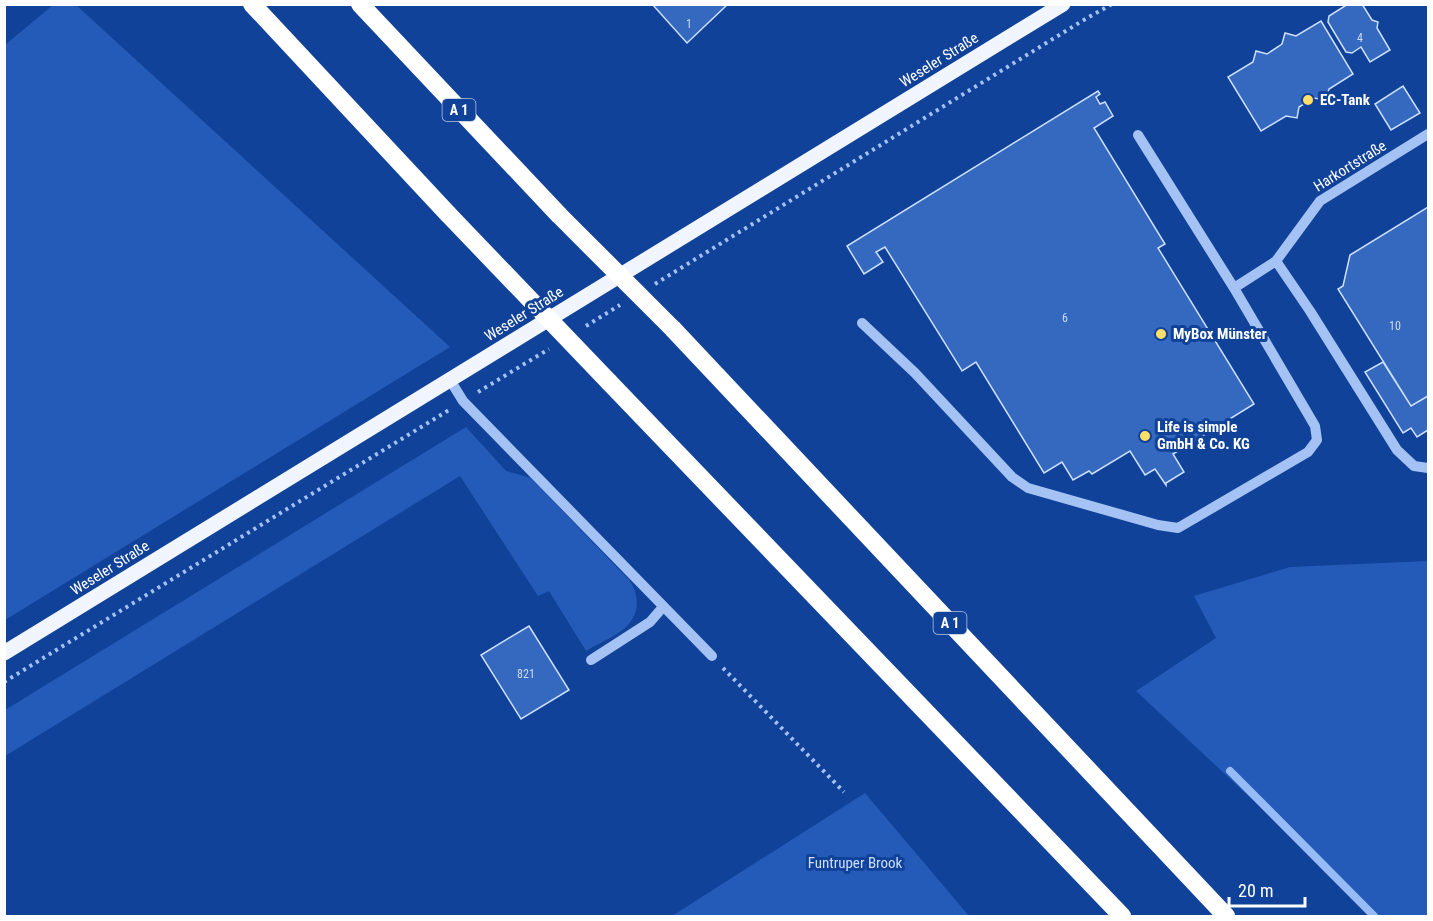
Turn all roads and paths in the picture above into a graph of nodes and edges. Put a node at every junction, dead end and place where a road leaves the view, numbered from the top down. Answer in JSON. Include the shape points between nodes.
{"nodes":[{"id":1,"x":252,"y":4,"type":"edge"},
{"id":2,"x":360,"y":4,"type":"edge"},
{"id":3,"x":1063,"y":4,"type":"edge"},
{"id":4,"x":1112,"y":4,"type":"edge"},
{"id":5,"x":1428,"y":134,"type":"edge"},
{"id":6,"x":1138,"y":135,"type":"dead end"},
{"id":7,"x":1276,"y":261,"type":"junction"},
{"id":8,"x":1234,"y":288,"type":"junction"},
{"id":9,"x":646,"y":289,"type":"dead end"},
{"id":10,"x":626,"y":302,"type":"dead end"},
{"id":11,"x":862,"y":323,"type":"dead end"},
{"id":12,"x":585,"y":326,"type":"dead end"},
{"id":13,"x":555,"y":345,"type":"dead end"},
{"id":14,"x":450,"y":380,"type":"junction"},
{"id":15,"x":464,"y":401,"type":"junction"},
{"id":16,"x":1428,"y":468,"type":"edge"},
{"id":17,"x":663,"y":607,"type":"junction"},
{"id":18,"x":4,"y":653,"type":"edge"},
{"id":19,"x":712,"y":656,"type":"joint"},
{"id":20,"x":591,"y":660,"type":"dead end"},
{"id":21,"x":4,"y":682,"type":"edge"},
{"id":22,"x":844,"y":792,"type":"dead end"},
{"id":23,"x":1122,"y":916,"type":"edge"},
{"id":24,"x":1227,"y":916,"type":"edge"}],
"edges":[{"from":1,"to":23,"type":"highway","bridge":true,"via":[[447,214]]},
{"from":2,"to":24,"type":"highway","number":"A 1","bridge":true},
{"from":3,"to":14,"type":"main road","name":"Weseler Straße"},
{"from":4,"to":9,"type":"path"},
{"from":5,"to":7,"type":"street","name":"Harkortstraße","via":[[1320,201]]},
{"from":6,"to":8,"type":"street"},
{"from":7,"to":8,"type":"street"},
{"from":7,"to":16,"type":"street","via":[[1397,450],[1414,466]]},
{"from":8,"to":11,"type":"street","via":[[1315,426],[1317,440],[1308,452],[1178,528],[1028,488],[1012,477],[915,373]]},
{"from":10,"to":12,"type":"path"},
{"from":13,"to":15,"type":"path"},
{"from":14,"to":15,"type":"street"},
{"from":14,"to":18,"type":"main road","name":"Weseler Straße"},
{"from":15,"to":17,"type":"street"},
{"from":15,"to":21,"type":"path"},
{"from":17,"to":19,"type":"street"},
{"from":17,"to":20,"type":"street","via":[[650,622]]},
{"from":19,"to":22,"type":"path"}]}
